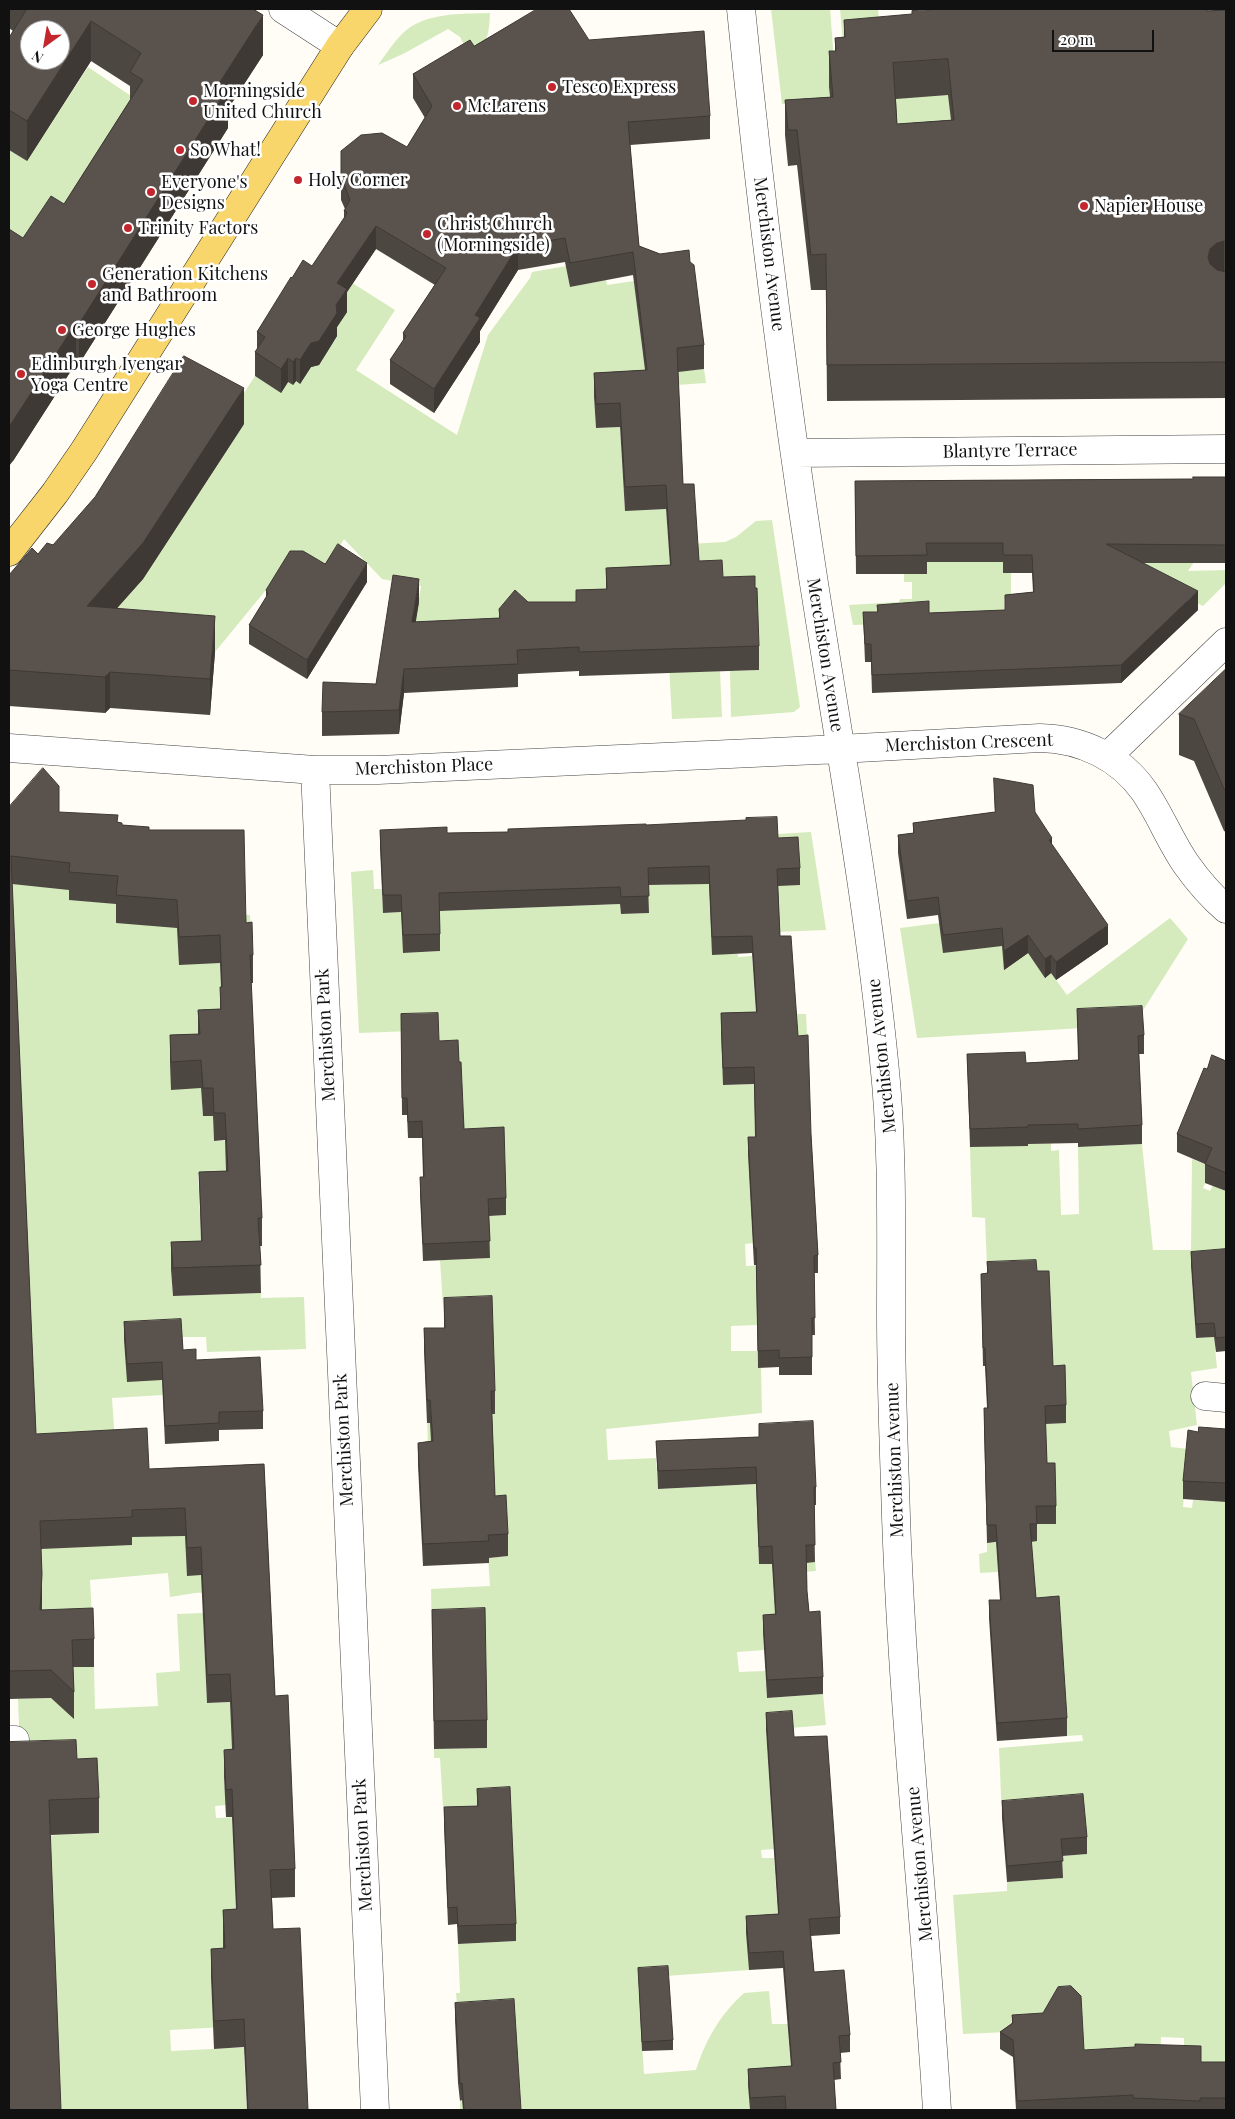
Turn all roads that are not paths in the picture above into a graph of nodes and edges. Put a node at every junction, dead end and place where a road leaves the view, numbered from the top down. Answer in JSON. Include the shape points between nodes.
{"nodes":[{"id":1,"x":283,"y":9,"type":"edge"},
{"id":2,"x":368,"y":9,"type":"edge"},
{"id":3,"x":741,"y":9,"type":"edge"},
{"id":4,"x":340,"y":46,"type":"junction"},
{"id":5,"x":1226,"y":449,"type":"edge"},
{"id":6,"x":795,"y":453,"type":"junction"},
{"id":7,"x":9,"y":552,"type":"edge"},
{"id":8,"x":1226,"y":642,"type":"edge"},
{"id":9,"x":9,"y":748,"type":"edge"},
{"id":10,"x":840,"y":749,"type":"junction"},
{"id":11,"x":1108,"y":756,"type":"junction"},
{"id":12,"x":315,"y":770,"type":"junction"},
{"id":13,"x":1226,"y":909,"type":"edge"},
{"id":14,"x":375,"y":2110,"type":"edge"},
{"id":15,"x":937,"y":2110,"type":"edge"}],
"edges":[{"from":1,"to":4,"type":"street"},
{"from":2,"to":4,"type":"main road"},
{"from":3,"to":6,"type":"street","name":"Merchiston Avenue"},
{"from":4,"to":7,"type":"main road","via":[[84,451]]},
{"from":5,"to":6,"type":"street","name":"Blantyre Terrace"},
{"from":6,"to":10,"type":"street","name":"Merchiston Avenue"},
{"from":8,"to":11,"type":"street"},
{"from":9,"to":12,"type":"street","name":"Merchiston Place"},
{"from":10,"to":11,"type":"street","name":"Merchiston Crescent","via":[[1052,738],[1086,746]]},
{"from":10,"to":12,"type":"street","name":"Merchiston Place"},
{"from":10,"to":15,"type":"street","name":"Merchiston Avenue","via":[[879,1005],[886,1080],[898,1549]]},
{"from":11,"to":13,"type":"street","name":"Merchiston Crescent","via":[[1144,791],[1186,864]]},
{"from":12,"to":14,"type":"street","name":"Merchiston Park"}]}
